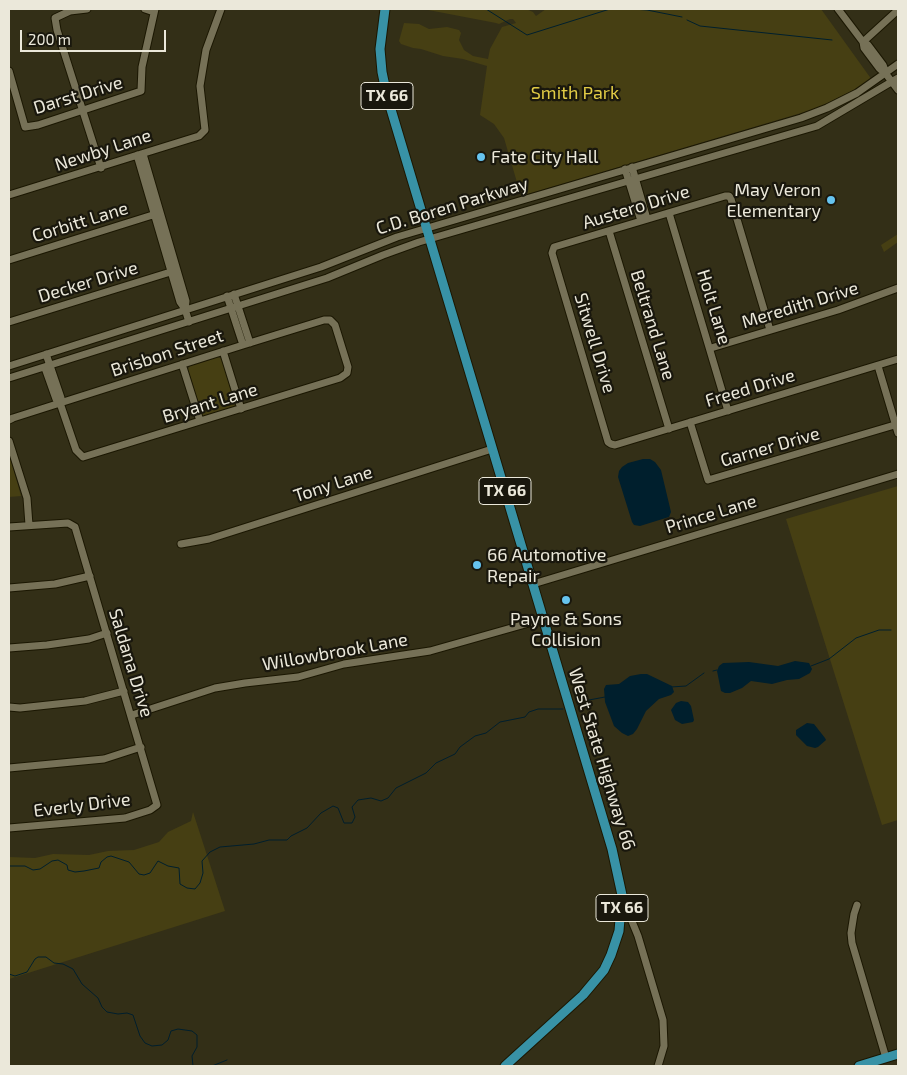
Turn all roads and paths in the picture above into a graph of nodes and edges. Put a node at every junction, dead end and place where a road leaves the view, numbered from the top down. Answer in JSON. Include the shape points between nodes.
{"nodes":[{"id":1,"x":87,"y":9,"type":"edge"},
{"id":2,"x":145,"y":9,"type":"edge"},
{"id":3,"x":221,"y":9,"type":"edge"},
{"id":4,"x":385,"y":9,"type":"edge"},
{"id":5,"x":838,"y":9,"type":"edge"},
{"id":6,"x":155,"y":10,"type":"edge"},
{"id":7,"x":898,"y":10,"type":"edge"},
{"id":8,"x":862,"y":42,"type":"junction"},
{"id":9,"x":898,"y":64,"type":"edge"},
{"id":10,"x":9,"y":70,"type":"edge"},
{"id":11,"x":886,"y":74,"type":"junction"},
{"id":12,"x":895,"y":80,"type":"edge"},
{"id":13,"x":898,"y":90,"type":"edge"},
{"id":14,"x":82,"y":110,"type":"junction"},
{"id":15,"x":757,"y":131,"type":"junction"},
{"id":16,"x":759,"y":144,"type":"junction"},
{"id":17,"x":140,"y":155,"type":"junction"},
{"id":18,"x":101,"y":168,"type":"junction"},
{"id":19,"x":629,"y":168,"type":"junction"},
{"id":20,"x":632,"y":180,"type":"junction"},
{"id":21,"x":9,"y":196,"type":"edge"},
{"id":22,"x":501,"y":206,"type":"junction"},
{"id":23,"x":669,"y":212,"type":"junction"},
{"id":24,"x":157,"y":213,"type":"junction"},
{"id":25,"x":504,"y":218,"type":"junction"},
{"id":26,"x":644,"y":220,"type":"junction"},
{"id":27,"x":426,"y":228,"type":"junction"},
{"id":28,"x":609,"y":231,"type":"junction"},
{"id":29,"x":430,"y":240,"type":"junction"},
{"id":30,"x":552,"y":250,"type":"joint"},
{"id":31,"x":9,"y":260,"type":"edge"},
{"id":32,"x":174,"y":271,"type":"junction"},
{"id":33,"x":898,"y":288,"type":"edge"},
{"id":34,"x":231,"y":295,"type":"junction"},
{"id":35,"x":234,"y":307,"type":"junction"},
{"id":36,"x":185,"y":309,"type":"junction"},
{"id":37,"x":9,"y":322,"type":"edge"},
{"id":38,"x":189,"y":322,"type":"junction"},
{"id":39,"x":770,"y":330,"type":"junction"},
{"id":40,"x":246,"y":344,"type":"junction"},
{"id":41,"x":710,"y":348,"type":"junction"},
{"id":42,"x":223,"y":351,"type":"junction"},
{"id":43,"x":44,"y":355,"type":"junction"},
{"id":44,"x":898,"y":360,"type":"edge"},
{"id":45,"x":182,"y":364,"type":"junction"},
{"id":46,"x":9,"y":366,"type":"edge"},
{"id":47,"x":47,"y":366,"type":"junction"},
{"id":48,"x":878,"y":366,"type":"junction"},
{"id":49,"x":347,"y":373,"type":"joint"},
{"id":50,"x":9,"y":378,"type":"edge"},
{"id":51,"x":60,"y":404,"type":"junction"},
{"id":52,"x":241,"y":409,"type":"junction"},
{"id":53,"x":728,"y":411,"type":"junction"},
{"id":54,"x":11,"y":419,"type":"edge"},
{"id":55,"x":200,"y":421,"type":"junction"},
{"id":56,"x":690,"y":422,"type":"junction"},
{"id":57,"x":897,"y":425,"type":"edge"},
{"id":58,"x":669,"y":429,"type":"junction"},
{"id":59,"x":898,"y":434,"type":"edge"},
{"id":60,"x":9,"y":441,"type":"edge"},
{"id":61,"x":611,"y":444,"type":"joint"},
{"id":62,"x":492,"y":449,"type":"junction"},
{"id":63,"x":898,"y":474,"type":"edge"},
{"id":64,"x":29,"y":525,"type":"junction"},
{"id":65,"x":9,"y":527,"type":"edge"},
{"id":66,"x":181,"y":544,"type":"dead end"},
{"id":67,"x":90,"y":576,"type":"junction"},
{"id":68,"x":533,"y":584,"type":"junction"},
{"id":69,"x":9,"y":588,"type":"edge"},
{"id":70,"x":544,"y":619,"type":"junction"},
{"id":71,"x":107,"y":633,"type":"junction"},
{"id":72,"x":9,"y":648,"type":"edge"},
{"id":73,"x":124,"y":691,"type":"junction"},
{"id":74,"x":9,"y":708,"type":"edge"},
{"id":75,"x":132,"y":715,"type":"junction"},
{"id":76,"x":141,"y":747,"type":"junction"},
{"id":77,"x":9,"y":768,"type":"edge"},
{"id":78,"x":157,"y":805,"type":"joint"},
{"id":79,"x":9,"y":828,"type":"edge"},
{"id":80,"x":857,"y":905,"type":"dead end"},
{"id":81,"x":622,"y":913,"type":"junction"},
{"id":82,"x":898,"y":1054,"type":"edge"},
{"id":83,"x":886,"y":1058,"type":"junction"},
{"id":84,"x":505,"y":1066,"type":"edge"},
{"id":85,"x":658,"y":1066,"type":"edge"},
{"id":86,"x":859,"y":1066,"type":"edge"}],
"edges":[{"from":1,"to":14,"type":"street","via":[[70,11],[55,18]]},
{"from":2,"to":6,"type":"street"},
{"from":3,"to":17,"type":"street","name":"Newby Lane","via":[[206,50],[200,86],[205,130],[199,136]]},
{"from":4,"to":27,"type":"main road","number":"TX 66","via":[[380,49],[383,80]]},
{"from":5,"to":8,"type":"street"},
{"from":6,"to":14,"type":"street","name":"Darst Drive","via":[[142,67],[141,92]]},
{"from":7,"to":8,"type":"street"},
{"from":8,"to":11,"type":"street","via":[[883,65]]},
{"from":9,"to":11,"type":"street","name":"C.D. Boren Parkway"},
{"from":10,"to":14,"type":"street","name":"Darst Drive","via":[[25,127]]},
{"from":11,"to":12,"type":"street"},
{"from":11,"to":15,"type":"street","name":"C.D. Boren Parkway","via":[[827,108]]},
{"from":12,"to":13,"type":"street"},
{"from":12,"to":16,"type":"street","name":"C.D. Boren Parkway","via":[[817,126]]},
{"from":14,"to":18,"type":"street"},
{"from":15,"to":16,"type":"street"},
{"from":15,"to":19,"type":"street","name":"C.D. Boren Parkway"},
{"from":16,"to":20,"type":"street","name":"C.D. Boren Parkway"},
{"from":17,"to":18,"type":"street","name":"Newby Lane"},
{"from":17,"to":24,"type":"street"},
{"from":18,"to":21,"type":"street","name":"Newby Lane"},
{"from":19,"to":20,"type":"street"},
{"from":19,"to":22,"type":"street","name":"C.D. Boren Parkway"},
{"from":20,"to":25,"type":"street","name":"C.D. Boren Parkway"},
{"from":20,"to":26,"type":"street"},
{"from":22,"to":25,"type":"street"},
{"from":22,"to":27,"type":"street","name":"C.D. Boren Parkway"},
{"from":23,"to":26,"type":"street","name":"Austero Drive"},
{"from":23,"to":39,"type":"street","name":"Austero Drive","via":[[729,196]]},
{"from":23,"to":41,"type":"street","name":"Holt Lane"},
{"from":24,"to":31,"type":"street","name":"Corbitt Lane"},
{"from":24,"to":32,"type":"street"},
{"from":25,"to":29,"type":"street","name":"C.D. Boren Parkway"},
{"from":26,"to":28,"type":"street","name":"Austero Drive"},
{"from":27,"to":29,"type":"main road","number":"TX 66"},
{"from":27,"to":34,"type":"street","name":"C.D. Boren Parkway","via":[[321,267]]},
{"from":28,"to":30,"type":"street","name":"Austero Drive"},
{"from":28,"to":58,"type":"street","name":"Beltrand Lane"},
{"from":29,"to":35,"type":"street","name":"C.D. Boren Parkway"},
{"from":29,"to":62,"type":"main road","name":"West State Highway 66","number":"TX 66"},
{"from":30,"to":61,"type":"street","name":"Sitwell Drive"},
{"from":32,"to":36,"type":"street","via":[[180,302]]},
{"from":32,"to":37,"type":"street","name":"Decker Drive"},
{"from":33,"to":39,"type":"street","name":"Meredith Drive"},
{"from":34,"to":35,"type":"street"},
{"from":34,"to":36,"type":"street","name":"C.D. Boren Parkway"},
{"from":35,"to":38,"type":"street","name":"C.D. Boren Parkway"},
{"from":35,"to":40,"type":"street"},
{"from":36,"to":38,"type":"street"},
{"from":36,"to":43,"type":"street","name":"C.D. Boren Parkway"},
{"from":38,"to":47,"type":"street","name":"C.D. Boren Parkway"},
{"from":39,"to":41,"type":"street","name":"Meredith Drive"},
{"from":40,"to":42,"type":"street","name":"Brisbon Street"},
{"from":40,"to":49,"type":"street","name":"Brisbon Street","via":[[330,320],[335,325],[348,366]]},
{"from":41,"to":53,"type":"street","name":"Holt Lane"},
{"from":42,"to":45,"type":"street","name":"Brisbon Street"},
{"from":42,"to":52,"type":"street"},
{"from":43,"to":46,"type":"street","name":"C.D. Boren Parkway"},
{"from":43,"to":47,"type":"street"},
{"from":44,"to":48,"type":"street","name":"Freed Drive"},
{"from":45,"to":51,"type":"street","name":"Brisbon Street"},
{"from":45,"to":55,"type":"street"},
{"from":47,"to":50,"type":"street","name":"C.D. Boren Parkway"},
{"from":47,"to":51,"type":"street","via":[[61,398]]},
{"from":48,"to":53,"type":"street","name":"Freed Drive"},
{"from":48,"to":57,"type":"street"},
{"from":49,"to":52,"type":"street","name":"Bryant Lane"},
{"from":51,"to":54,"type":"street","name":"Brisbon Street"},
{"from":51,"to":55,"type":"street","name":"Bryant Lane","via":[[76,450],[87,457]]},
{"from":52,"to":55,"type":"street","name":"Bryant Lane"},
{"from":53,"to":56,"type":"street","name":"Freed Drive"},
{"from":56,"to":57,"type":"street","name":"Garner Drive","via":[[708,480]]},
{"from":56,"to":58,"type":"street","name":"Freed Drive"},
{"from":57,"to":59,"type":"street"},
{"from":58,"to":61,"type":"street","name":"Freed Drive"},
{"from":60,"to":64,"type":"street","via":[[27,498]]},
{"from":62,"to":66,"type":"street","name":"Tony Lane","via":[[209,539]]},
{"from":62,"to":68,"type":"main road","name":"West State Highway 66","number":"TX 66"},
{"from":63,"to":68,"type":"street","name":"Prince Lane"},
{"from":64,"to":65,"type":"street"},
{"from":64,"to":67,"type":"street","name":"Saldana Drive","via":[[73,525]]},
{"from":67,"to":69,"type":"street","via":[[55,584]]},
{"from":67,"to":71,"type":"street","name":"Saldana Drive"},
{"from":68,"to":70,"type":"main road","name":"West State Highway 66","number":"TX 66"},
{"from":70,"to":75,"type":"street","name":"Willowbrook Lane","via":[[430,651],[344,664],[298,677],[216,688]]},
{"from":70,"to":81,"type":"main road","name":"West State Highway 66","number":"TX 66","via":[[616,862]]},
{"from":71,"to":72,"type":"street","via":[[89,639]]},
{"from":71,"to":73,"type":"street","name":"Saldana Drive"},
{"from":73,"to":74,"type":"street","via":[[85,701]]},
{"from":73,"to":75,"type":"street","name":"Saldana Drive"},
{"from":75,"to":76,"type":"street","name":"Saldana Drive"},
{"from":76,"to":77,"type":"street","via":[[104,759]]},
{"from":76,"to":78,"type":"street","name":"Saldana Drive"},
{"from":78,"to":79,"type":"street","name":"Everly Drive","via":[[125,818]]},
{"from":80,"to":83,"type":"street","via":[[851,933],[853,946]]},
{"from":81,"to":84,"type":"main road","name":"West State Highway 66","number":"TX 66","via":[[614,946],[600,975]]},
{"from":81,"to":85,"type":"street","via":[[630,914],[663,1020],[665,1039]]},
{"from":82,"to":83,"type":"main road"},
{"from":83,"to":86,"type":"main road"}]}
